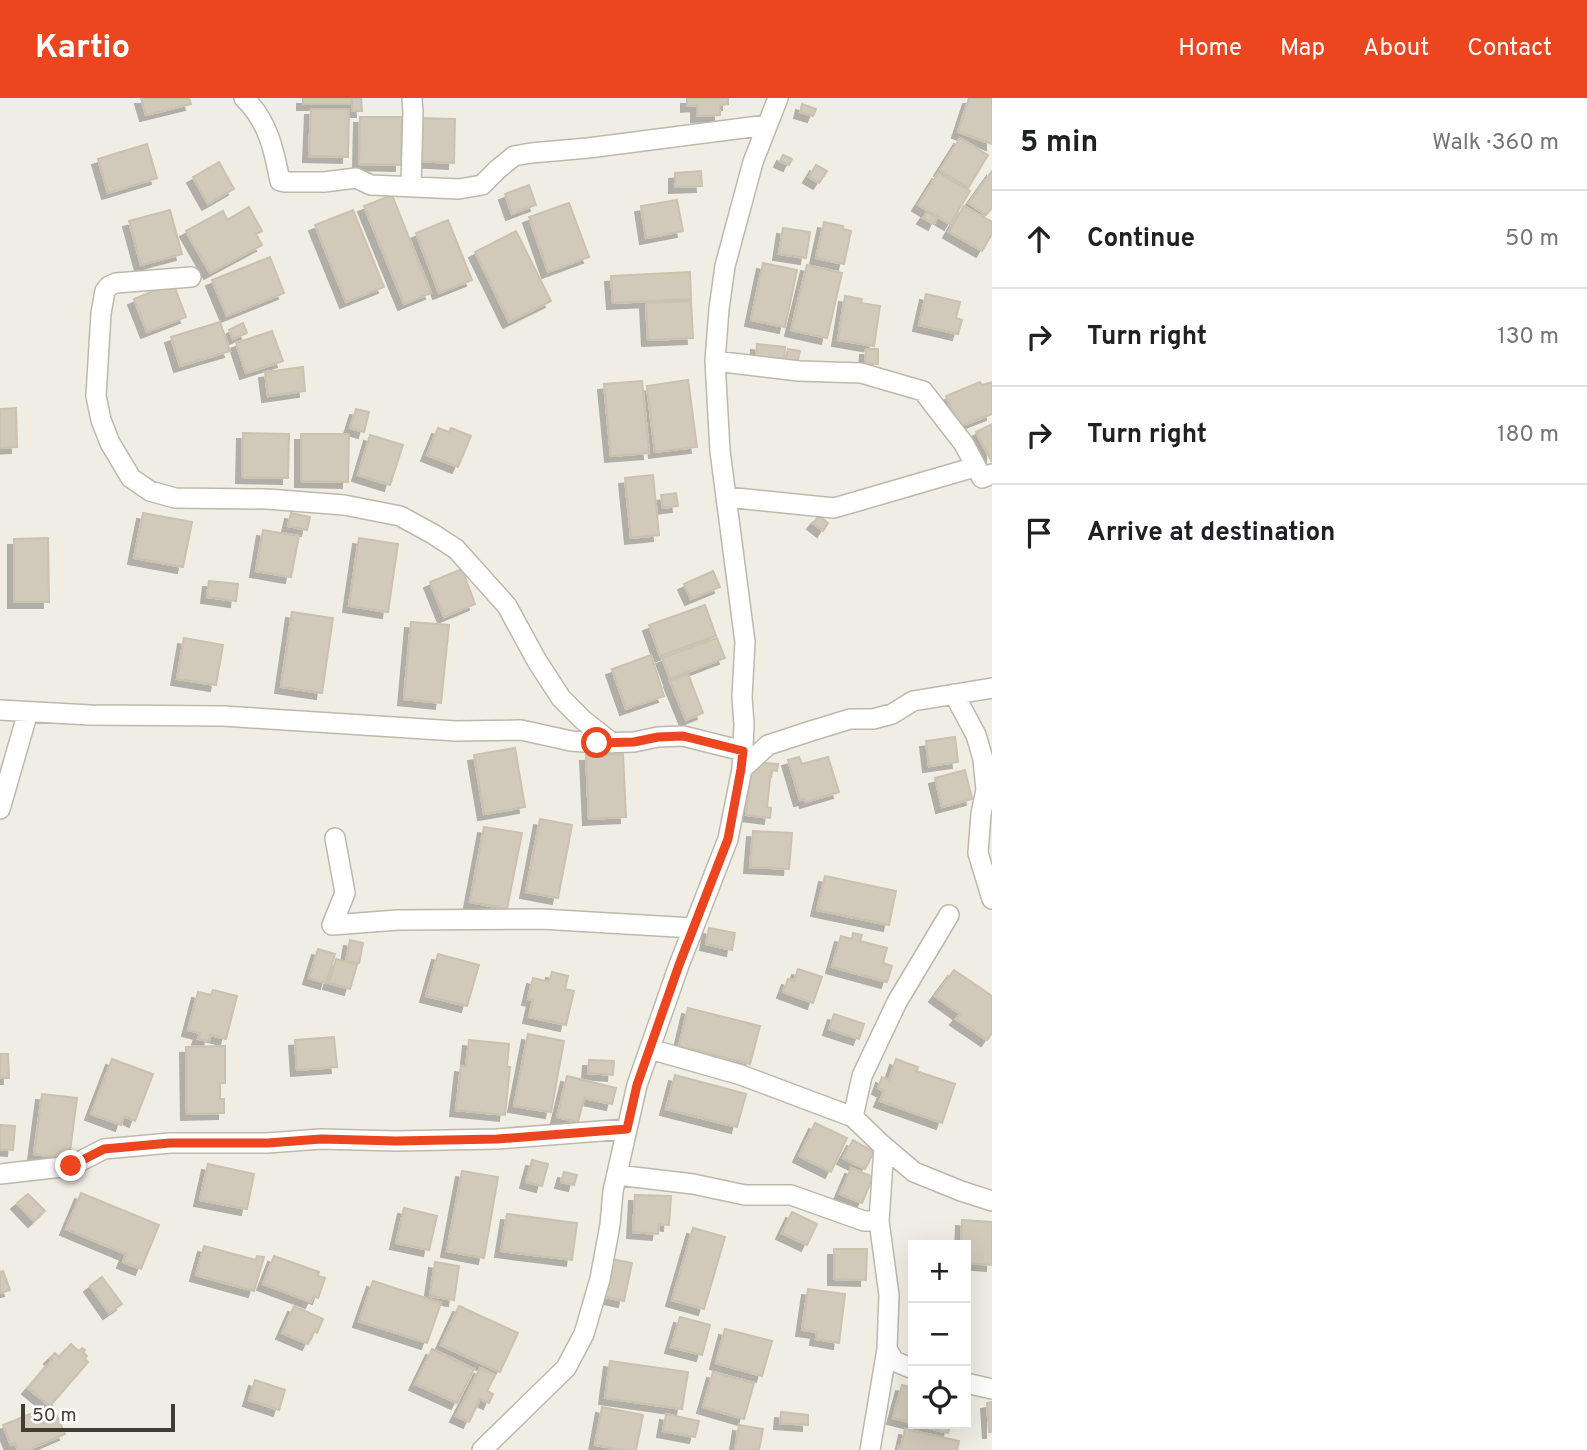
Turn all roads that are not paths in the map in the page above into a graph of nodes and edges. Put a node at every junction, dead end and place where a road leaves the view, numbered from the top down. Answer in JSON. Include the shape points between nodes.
{"nodes":[{"id":1,"x":244,"y":98,"type":"edge"},
{"id":2,"x":412,"y":98,"type":"edge"},
{"id":3,"x":778,"y":98,"type":"edge"},
{"id":4,"x":767,"y":125,"type":"junction"},
{"id":5,"x":411,"y":186,"type":"junction"},
{"id":6,"x":191,"y":277,"type":"dead end"},
{"id":7,"x":715,"y":361,"type":"junction"},
{"id":8,"x":984,"y":470,"type":"edge"},
{"id":9,"x":726,"y":498,"type":"junction"},
{"id":10,"x":992,"y":688,"type":"edge"},
{"id":11,"x":954,"y":694,"type":"junction"},
{"id":12,"x":0,"y":710,"type":"edge"},
{"id":13,"x":28,"y":712,"type":"junction"},
{"id":14,"x":744,"y":724,"type":"junction"},
{"id":15,"x":612,"y":743,"type":"junction"},
{"id":16,"x":768,"y":745,"type":"junction"},
{"id":17,"x":742,"y":760,"type":"junction"},
{"id":18,"x":0,"y":809,"type":"edge"},
{"id":19,"x":335,"y":838,"type":"dead end"},
{"id":20,"x":992,"y":899,"type":"edge"},
{"id":21,"x":949,"y":915,"type":"dead end"},
{"id":22,"x":693,"y":928,"type":"junction"},
{"id":23,"x":650,"y":1049,"type":"junction"},
{"id":24,"x":853,"y":1117,"type":"junction"},
{"id":25,"x":627,"y":1129,"type":"junction"},
{"id":26,"x":884,"y":1147,"type":"junction"},
{"id":27,"x":0,"y":1174,"type":"edge"},
{"id":28,"x":617,"y":1175,"type":"junction"},
{"id":29,"x":992,"y":1201,"type":"edge"},
{"id":30,"x":880,"y":1221,"type":"junction"},
{"id":31,"x":887,"y":1349,"type":"junction"},
{"id":32,"x":908,"y":1367,"type":"edge"},
{"id":33,"x":971,"y":1384,"type":"edge"},
{"id":34,"x":992,"y":1389,"type":"edge"},
{"id":35,"x":482,"y":1450,"type":"edge"},
{"id":36,"x":870,"y":1450,"type":"edge"}],
"edges":[{"from":1,"to":5,"type":"street","via":[[267,127],[280,181],[356,178],[371,185]]},
{"from":2,"to":5,"type":"street"},
{"from":3,"to":4,"type":"street"},
{"from":4,"to":5,"type":"street","via":[[531,153],[514,156],[482,186]]},
{"from":4,"to":7,"type":"street","via":[[725,266]]},
{"from":6,"to":15,"type":"street","via":[[116,283],[105,291],[96,396],[110,443],[131,478],[150,491],[175,498],[344,505],[400,516],[433,534],[456,549],[507,606],[561,698]]},
{"from":7,"to":8,"type":"street","via":[[861,373],[923,391]]},
{"from":7,"to":9,"type":"street"},
{"from":8,"to":9,"type":"street","via":[[834,509]]},
{"from":9,"to":14,"type":"street","via":[[746,642]]},
{"from":10,"to":11,"type":"street"},
{"from":11,"to":16,"type":"street","via":[[913,701],[892,714],[850,719]]},
{"from":11,"to":20,"type":"street","via":[[983,759],[986,790],[978,853]]},
{"from":12,"to":13,"type":"street"},
{"from":13,"to":15,"type":"street","via":[[521,730],[572,741]]},
{"from":13,"to":18,"type":"street"},
{"from":14,"to":16,"type":"street"},
{"from":14,"to":17,"type":"street"},
{"from":15,"to":17,"type":"street","via":[[683,736]]},
{"from":16,"to":17,"type":"street"},
{"from":17,"to":22,"type":"street","via":[[728,839]]},
{"from":19,"to":22,"type":"street","via":[[345,893],[332,925],[541,919]]},
{"from":21,"to":24,"type":"street","via":[[897,1002],[862,1076]]},
{"from":22,"to":23,"type":"street"},
{"from":23,"to":24,"type":"street","via":[[741,1075]]},
{"from":23,"to":25,"type":"street"},
{"from":24,"to":26,"type":"street"},
{"from":25,"to":27,"type":"street","via":[[497,1139],[170,1143],[104,1149],[71,1166]]},
{"from":25,"to":28,"type":"street"},
{"from":26,"to":29,"type":"street","via":[[914,1172]]},
{"from":26,"to":30,"type":"street"},
{"from":28,"to":30,"type":"street","via":[[745,1195],[791,1195],[864,1221]]},
{"from":28,"to":35,"type":"street","via":[[600,1279],[584,1334],[566,1368]]},
{"from":30,"to":31,"type":"street","via":[[889,1295]]},
{"from":31,"to":32,"type":"street","via":[[894,1362]]},
{"from":31,"to":36,"type":"street"},
{"from":33,"to":34,"type":"street"}]}
